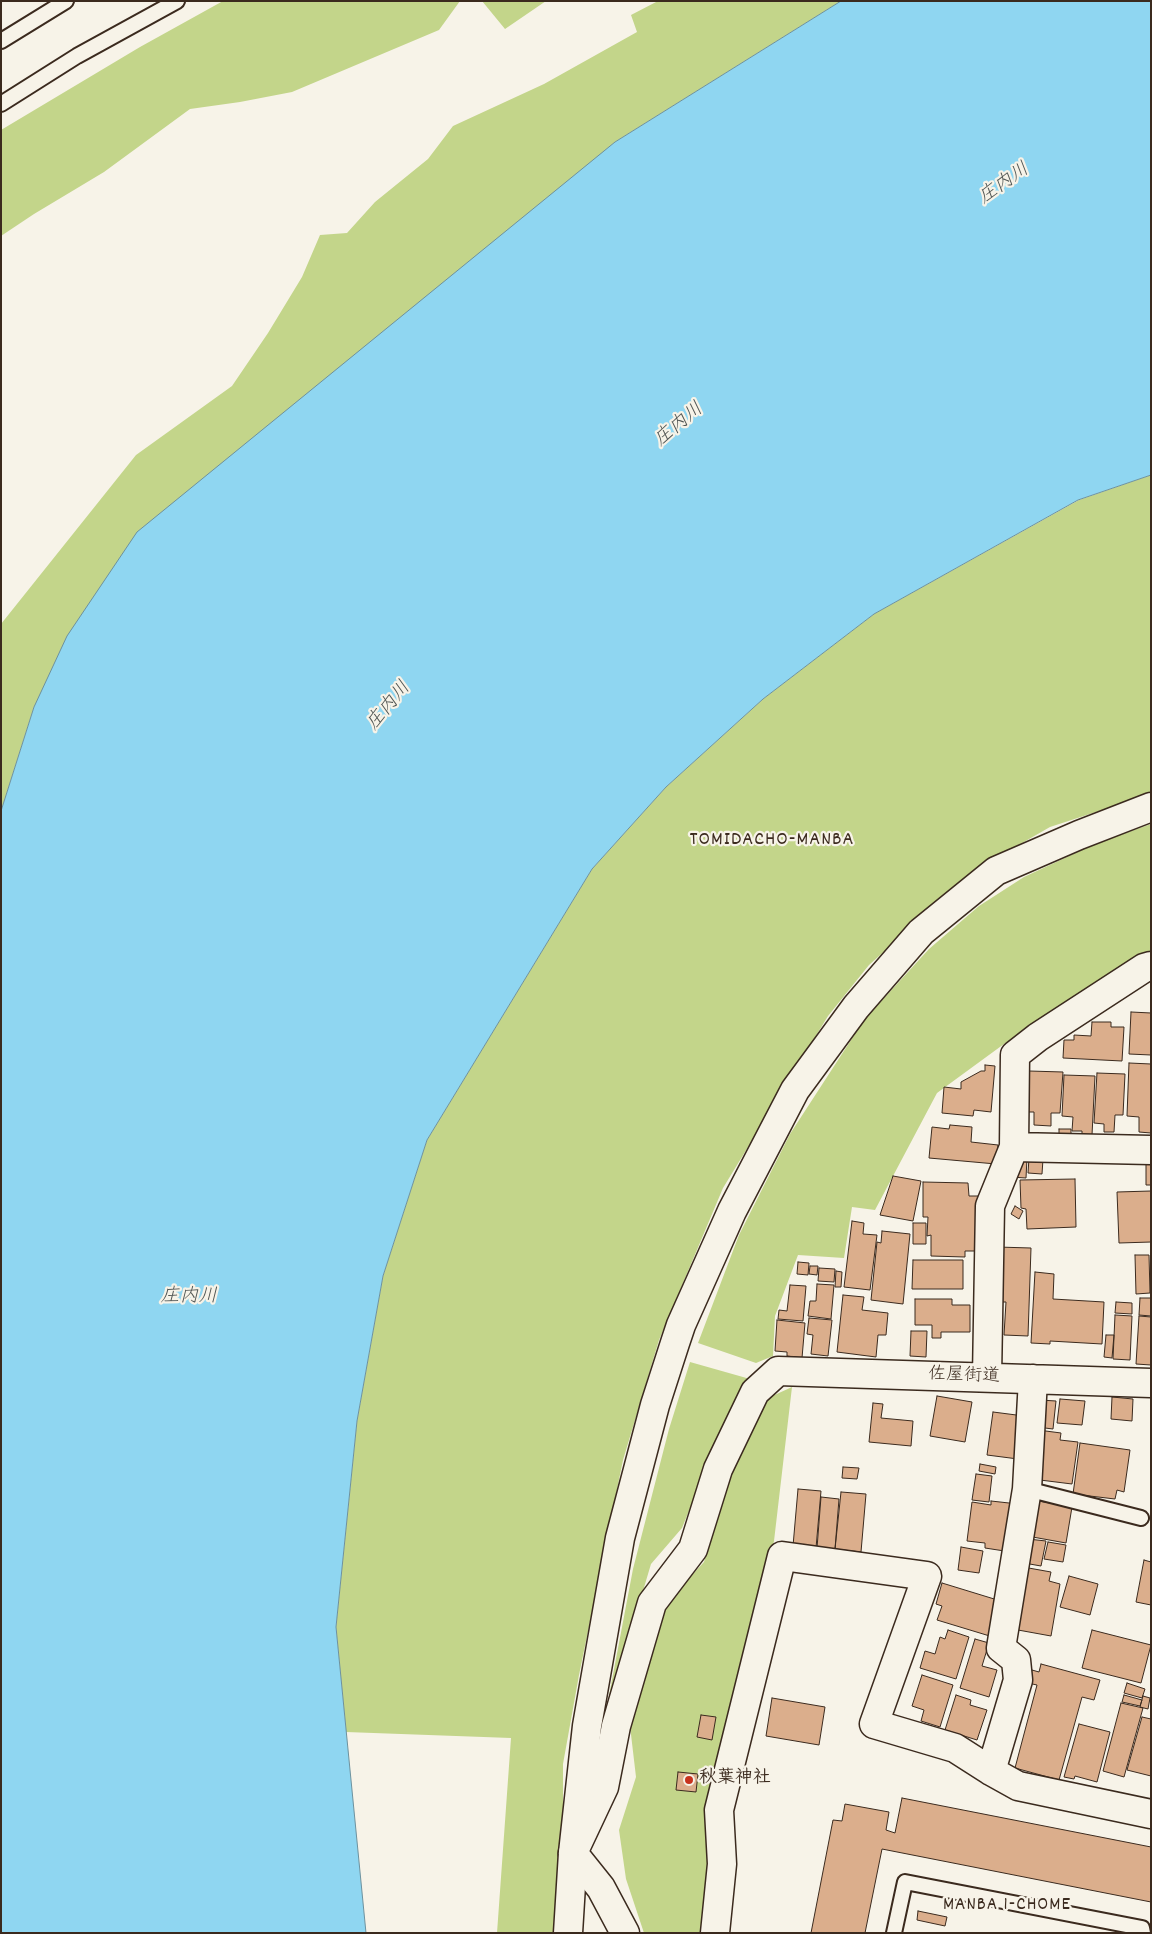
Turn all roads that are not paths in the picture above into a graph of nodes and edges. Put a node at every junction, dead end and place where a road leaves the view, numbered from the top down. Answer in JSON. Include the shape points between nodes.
{"nodes":[{"id":1,"x":66,"y":1,"type":"edge"},
{"id":2,"x":176,"y":1,"type":"edge"},
{"id":3,"x":1,"y":41,"type":"edge"},
{"id":4,"x":1,"y":104,"type":"edge"},
{"id":5,"x":1151,"y":807,"type":"edge"},
{"id":6,"x":1151,"y":966,"type":"edge"},
{"id":7,"x":1014,"y":1147,"type":"junction"},
{"id":8,"x":1151,"y":1150,"type":"edge"},
{"id":9,"x":987,"y":1377,"type":"junction"},
{"id":10,"x":1033,"y":1379,"type":"junction"},
{"id":11,"x":1151,"y":1383,"type":"edge"},
{"id":12,"x":1027,"y":1490,"type":"junction"},
{"id":13,"x":1141,"y":1518,"type":"dead end"},
{"id":14,"x":991,"y":1771,"type":"junction"},
{"id":15,"x":1151,"y":1814,"type":"edge"},
{"id":16,"x":573,"y":1853,"type":"junction"},
{"id":17,"x":568,"y":1933,"type":"edge"},
{"id":18,"x":625,"y":1933,"type":"edge"},
{"id":19,"x":715,"y":1933,"type":"edge"},
{"id":20,"x":894,"y":1933,"type":"edge"},
{"id":21,"x":1143,"y":1933,"type":"edge"}],
"edges":[{"from":1,"to":3,"type":"lane"},
{"from":2,"to":4,"type":"lane","via":[[77,56]]},
{"from":5,"to":16,"type":"street","via":[[996,871],[921,932],[856,1006],[795,1090],[728,1220],[681,1325],[655,1405],[620,1538],[586,1726]]},
{"from":6,"to":7,"type":"street","via":[[1015,1055]]},
{"from":7,"to":8,"type":"street"},
{"from":7,"to":9,"type":"street","via":[[990,1206]]},
{"from":9,"to":10,"type":"street","name":"佐屋街道"},
{"from":9,"to":16,"type":"street","name":"佐屋街道","via":[[778,1371],[755,1392],[718,1469],[693,1549],[652,1602],[616,1726],[604,1787]]},
{"from":10,"to":11,"type":"street","name":"佐屋街道"},
{"from":10,"to":12,"type":"street"},
{"from":12,"to":13,"type":"lane"},
{"from":12,"to":14,"type":"street","via":[[1000,1648],[1016,1660],[1018,1680]]},
{"from":14,"to":15,"type":"street","via":[[1018,1786]]},
{"from":14,"to":19,"type":"street","via":[[955,1748],[874,1724],[927,1576],[782,1556],[719,1810],[722,1864]]},
{"from":16,"to":17,"type":"street"},
{"from":16,"to":18,"type":"street","via":[[601,1888]]},
{"from":20,"to":21,"type":"lane","via":[[905,1882],[1142,1928]]}]}
